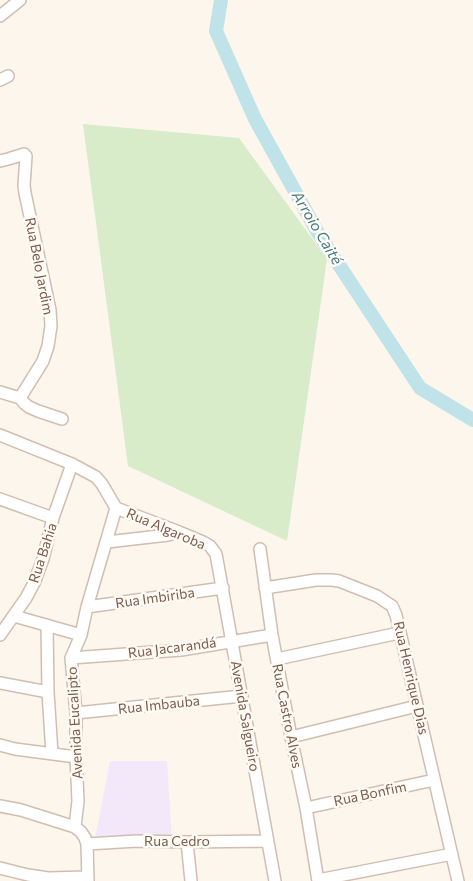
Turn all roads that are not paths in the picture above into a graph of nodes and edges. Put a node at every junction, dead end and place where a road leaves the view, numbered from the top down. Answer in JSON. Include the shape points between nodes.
{"nodes":[{"id":1,"x":20,"y":0,"type":"edge"},
{"id":2,"x":0,"y":16,"type":"edge"},
{"id":3,"x":0,"y":161,"type":"edge"},
{"id":4,"x":0,"y":392,"type":"edge"},
{"id":5,"x":20,"y":398,"type":"junction"},
{"id":6,"x":62,"y":419,"type":"dead end"},
{"id":7,"x":0,"y":435,"type":"edge"},
{"id":8,"x":72,"y":464,"type":"junction"},
{"id":9,"x":0,"y":499,"type":"edge"},
{"id":10,"x":116,"y":508,"type":"junction"},
{"id":11,"x":53,"y":518,"type":"junction"},
{"id":12,"x":179,"y":532,"type":"junction"},
{"id":13,"x":107,"y":542,"type":"junction"},
{"id":14,"x":260,"y":549,"type":"dead end"},
{"id":15,"x":214,"y":551,"type":"joint"},
{"id":16,"x":222,"y":588,"type":"junction"},
{"id":17,"x":265,"y":588,"type":"junction"},
{"id":18,"x":87,"y":607,"type":"junction"},
{"id":19,"x":14,"y":616,"type":"junction"},
{"id":20,"x":47,"y":625,"type":"junction"},
{"id":21,"x":399,"y":634,"type":"junction"},
{"id":22,"x":0,"y":635,"type":"edge"},
{"id":23,"x":81,"y":635,"type":"junction"},
{"id":24,"x":272,"y":635,"type":"junction"},
{"id":25,"x":231,"y":641,"type":"junction"},
{"id":26,"x":71,"y":658,"type":"junction"},
{"id":27,"x":277,"y":659,"type":"junction"},
{"id":28,"x":0,"y":683,"type":"edge"},
{"id":29,"x":48,"y":692,"type":"junction"},
{"id":30,"x":242,"y":696,"type":"junction"},
{"id":31,"x":417,"y":706,"type":"junction"},
{"id":32,"x":76,"y":713,"type":"junction"},
{"id":33,"x":291,"y":737,"type":"junction"},
{"id":34,"x":0,"y":746,"type":"edge"},
{"id":35,"x":52,"y":754,"type":"junction"},
{"id":36,"x":76,"y":757,"type":"junction"},
{"id":37,"x":434,"y":780,"type":"junction"},
{"id":38,"x":0,"y":806,"type":"edge"},
{"id":39,"x":306,"y":808,"type":"junction"},
{"id":40,"x":75,"y":827,"type":"junction"},
{"id":41,"x":267,"y":841,"type":"junction"},
{"id":42,"x":187,"y":842,"type":"junction"},
{"id":43,"x":87,"y":844,"type":"junction"},
{"id":44,"x":452,"y":854,"type":"junction"},
{"id":45,"x":0,"y":868,"type":"edge"},
{"id":46,"x":88,"y":879,"type":"edge"},
{"id":47,"x":318,"y":880,"type":"edge"},
{"id":48,"x":191,"y":881,"type":"edge"},
{"id":49,"x":275,"y":881,"type":"edge"},
{"id":50,"x":458,"y":881,"type":"edge"}],
"edges":[{"from":1,"to":2,"type":"street"},
{"from":3,"to":5,"type":"street","name":"Rua Belo Jardim","via":[[21,154],[26,157],[25,193],[50,310],[51,326],[43,361]]},
{"from":4,"to":5,"type":"street"},
{"from":5,"to":6,"type":"street","via":[[29,407]]},
{"from":7,"to":8,"type":"street"},
{"from":8,"to":10,"type":"street","via":[[96,476]]},
{"from":8,"to":11,"type":"street","name":"Rua Bahia"},
{"from":9,"to":11,"type":"street"},
{"from":10,"to":12,"type":"street","name":"Rua Algaroba"},
{"from":10,"to":13,"type":"street","name":"Avenida Eucalipto"},
{"from":11,"to":19,"type":"street","name":"Rua Bahia","via":[[34,583]]},
{"from":12,"to":13,"type":"street"},
{"from":12,"to":15,"type":"street","name":"Rua Algaroba"},
{"from":13,"to":18,"type":"street","name":"Avenida Eucalipto"},
{"from":14,"to":17,"type":"street","name":"Rua Castro Alves"},
{"from":15,"to":16,"type":"street","name":"Avenida Salgueiro"},
{"from":16,"to":18,"type":"street","name":"Rua Imbiriba"},
{"from":16,"to":25,"type":"street","name":"Avenida Salgueiro"},
{"from":17,"to":21,"type":"street","name":"Rua Henrique Dias","via":[[323,579],[340,582],[390,604],[396,615]]},
{"from":17,"to":24,"type":"street","name":"Rua Castro Alves"},
{"from":18,"to":23,"type":"street","name":"Avenida Eucalipto"},
{"from":19,"to":20,"type":"street"},
{"from":19,"to":22,"type":"street","name":"Rua Bahia"},
{"from":20,"to":23,"type":"street"},
{"from":20,"to":29,"type":"street"},
{"from":21,"to":27,"type":"street"},
{"from":21,"to":31,"type":"street","name":"Rua Henrique Dias"},
{"from":23,"to":26,"type":"street","name":"Avenida Eucalipto"},
{"from":24,"to":25,"type":"street","name":"Rua Jacarandá"},
{"from":24,"to":27,"type":"street","name":"Rua Castro Alves"},
{"from":25,"to":26,"type":"street","name":"Rua Jacarandá","via":[[181,650]]},
{"from":25,"to":30,"type":"street","name":"Avenida Salgueiro"},
{"from":26,"to":32,"type":"street","name":"Avenida Eucalipto"},
{"from":27,"to":33,"type":"street","name":"Rua Castro Alves"},
{"from":28,"to":29,"type":"street"},
{"from":29,"to":35,"type":"street"},
{"from":30,"to":32,"type":"street","name":"Rua Imbauba"},
{"from":30,"to":41,"type":"street","name":"Avenida Salgueiro"},
{"from":31,"to":33,"type":"street"},
{"from":31,"to":37,"type":"street","name":"Rua Henrique Dias"},
{"from":32,"to":36,"type":"street","name":"Avenida Eucalipto"},
{"from":33,"to":39,"type":"street","name":"Rua Castro Alves"},
{"from":34,"to":35,"type":"street"},
{"from":35,"to":36,"type":"street"},
{"from":36,"to":40,"type":"street","name":"Avenida Eucalipto","via":[[78,802]]},
{"from":37,"to":39,"type":"street","name":"Rua Bonfim"},
{"from":37,"to":44,"type":"street","name":"Rua Henrique Dias"},
{"from":38,"to":40,"type":"street"},
{"from":39,"to":47,"type":"street","name":"Rua Castro Alves"},
{"from":40,"to":43,"type":"street"},
{"from":41,"to":42,"type":"street","name":"Rua Cedro"},
{"from":41,"to":49,"type":"street","name":"Avenida Salgueiro"},
{"from":42,"to":43,"type":"street","name":"Rua Cedro"},
{"from":42,"to":48,"type":"street"},
{"from":43,"to":46,"type":"street"},
{"from":44,"to":47,"type":"street"},
{"from":44,"to":50,"type":"street","name":"Rua Henrique Dias"},
{"from":45,"to":46,"type":"street","via":[[48,878]]}]}
